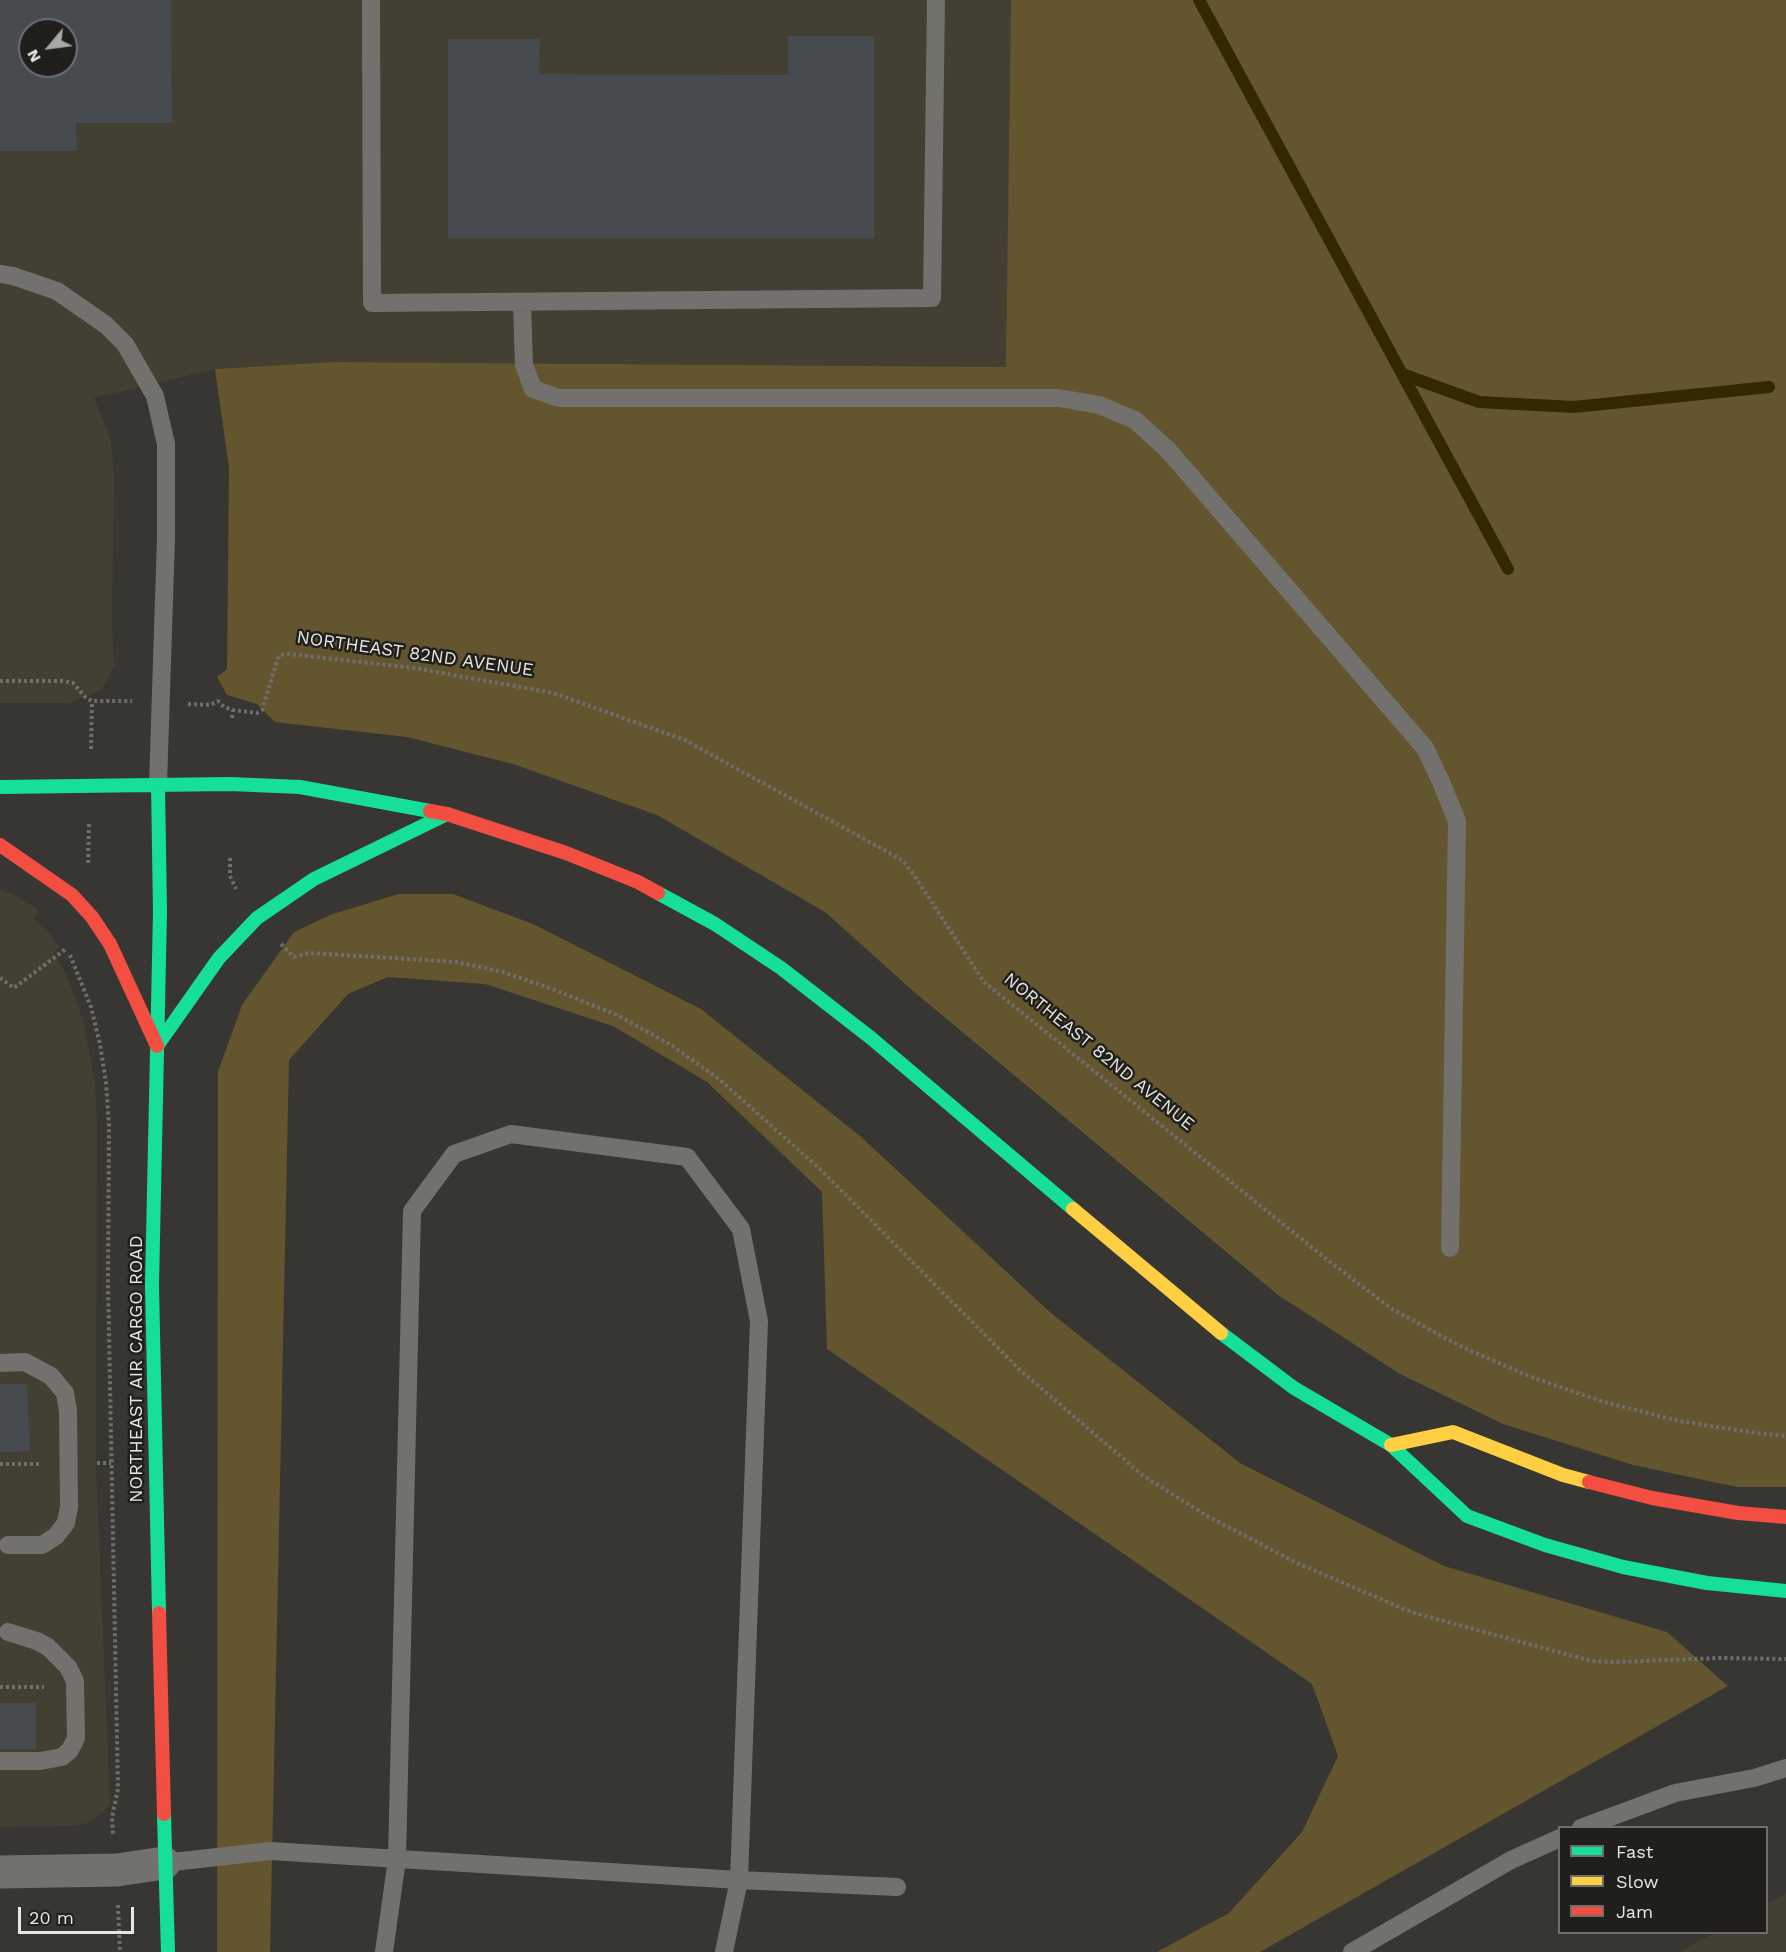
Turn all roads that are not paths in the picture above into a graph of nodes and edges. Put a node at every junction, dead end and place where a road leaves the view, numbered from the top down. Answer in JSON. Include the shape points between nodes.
{"nodes":[{"id":1,"x":371,"y":0,"type":"edge"},
{"id":2,"x":936,"y":0,"type":"edge"},
{"id":3,"x":0,"y":274,"type":"edge"},
{"id":4,"x":522,"y":302,"type":"junction"},
{"id":5,"x":158,"y":785,"type":"junction"},
{"id":6,"x":0,"y":787,"type":"edge"},
{"id":7,"x":447,"y":814,"type":"junction"},
{"id":8,"x":0,"y":845,"type":"edge"},
{"id":9,"x":157,"y":1046,"type":"junction"},
{"id":10,"x":1450,"y":1248,"type":"dead end"},
{"id":11,"x":0,"y":1363,"type":"edge"},
{"id":12,"x":1391,"y":1445,"type":"junction"},
{"id":13,"x":1786,"y":1517,"type":"edge"},
{"id":14,"x":8,"y":1545,"type":"dead end"},
{"id":15,"x":1786,"y":1591,"type":"edge"},
{"id":16,"x":8,"y":1632,"type":"dead end"},
{"id":17,"x":0,"y":1761,"type":"edge"},
{"id":18,"x":1786,"y":1768,"type":"edge"},
{"id":19,"x":1584,"y":1826,"type":"edge"},
{"id":20,"x":1558,"y":1839,"type":"edge"},
{"id":21,"x":397,"y":1859,"type":"junction"},
{"id":22,"x":164,"y":1863,"type":"junction"},
{"id":23,"x":0,"y":1872,"type":"edge"},
{"id":24,"x":739,"y":1880,"type":"junction"},
{"id":25,"x":897,"y":1887,"type":"dead end"},
{"id":26,"x":168,"y":1952,"type":"edge"},
{"id":27,"x":384,"y":1952,"type":"edge"},
{"id":28,"x":724,"y":1952,"type":"edge"},
{"id":29,"x":1352,"y":1952,"type":"edge"}],
"edges":[{"from":1,"to":4,"type":"lane","via":[[372,303]]},
{"from":2,"to":4,"type":"lane","via":[[932,298]]},
{"from":3,"to":5,"type":"lane","via":[[57,291],[106,326],[125,345],[155,396],[166,444]]},
{"from":4,"to":10,"type":"lane","via":[[524,365],[533,389],[559,398],[1059,398],[1099,405],[1135,420],[1168,450],[1425,748],[1457,821]]},
{"from":5,"to":6,"type":"main road"},
{"from":5,"to":7,"type":"main road","via":[[300,787]]},
{"from":5,"to":9,"type":"main road","name":"NORTHEAST AIR CARGO ROAD"},
{"from":7,"to":9,"type":"main road","via":[[314,879],[257,918],[219,958]]},
{"from":7,"to":12,"type":"main road","via":[[567,853],[638,882],[715,924],[781,968],[871,1038],[1226,1338],[1294,1388]]},
{"from":8,"to":9,"type":"main road","via":[[72,895],[92,917],[110,944]]},
{"from":9,"to":22,"type":"main road","name":"NORTHEAST AIR CARGO ROAD","via":[[153,1305]]},
{"from":11,"to":14,"type":"lane","via":[[26,1362],[51,1376],[64,1393],[68,1411],[66,1523],[42,1545]]},
{"from":12,"to":13,"type":"main road","via":[[1453,1432],[1563,1475],[1652,1498]]},
{"from":12,"to":15,"type":"main road","via":[[1467,1516],[1545,1545],[1623,1567],[1707,1583]]},
{"from":16,"to":17,"type":"lane","via":[[38,1641],[68,1667],[75,1681],[76,1738],[62,1757]]},
{"from":18,"to":19,"type":"lane","via":[[1675,1793]]},
{"from":20,"to":29,"type":"lane","via":[[1511,1860]]},
{"from":21,"to":22,"type":"lane","via":[[270,1851]]},
{"from":21,"to":24,"type":"lane"},
{"from":21,"to":24,"type":"lane","via":[[412,1211],[454,1154],[511,1134],[687,1157],[741,1229],[759,1321]]},
{"from":21,"to":27,"type":"lane"},
{"from":22,"to":23,"type":"street","via":[[117,1870]]},
{"from":22,"to":26,"type":"main road","name":"NORTHEAST AIR CARGO ROAD"},
{"from":24,"to":25,"type":"lane"},
{"from":24,"to":28,"type":"lane"}]}
